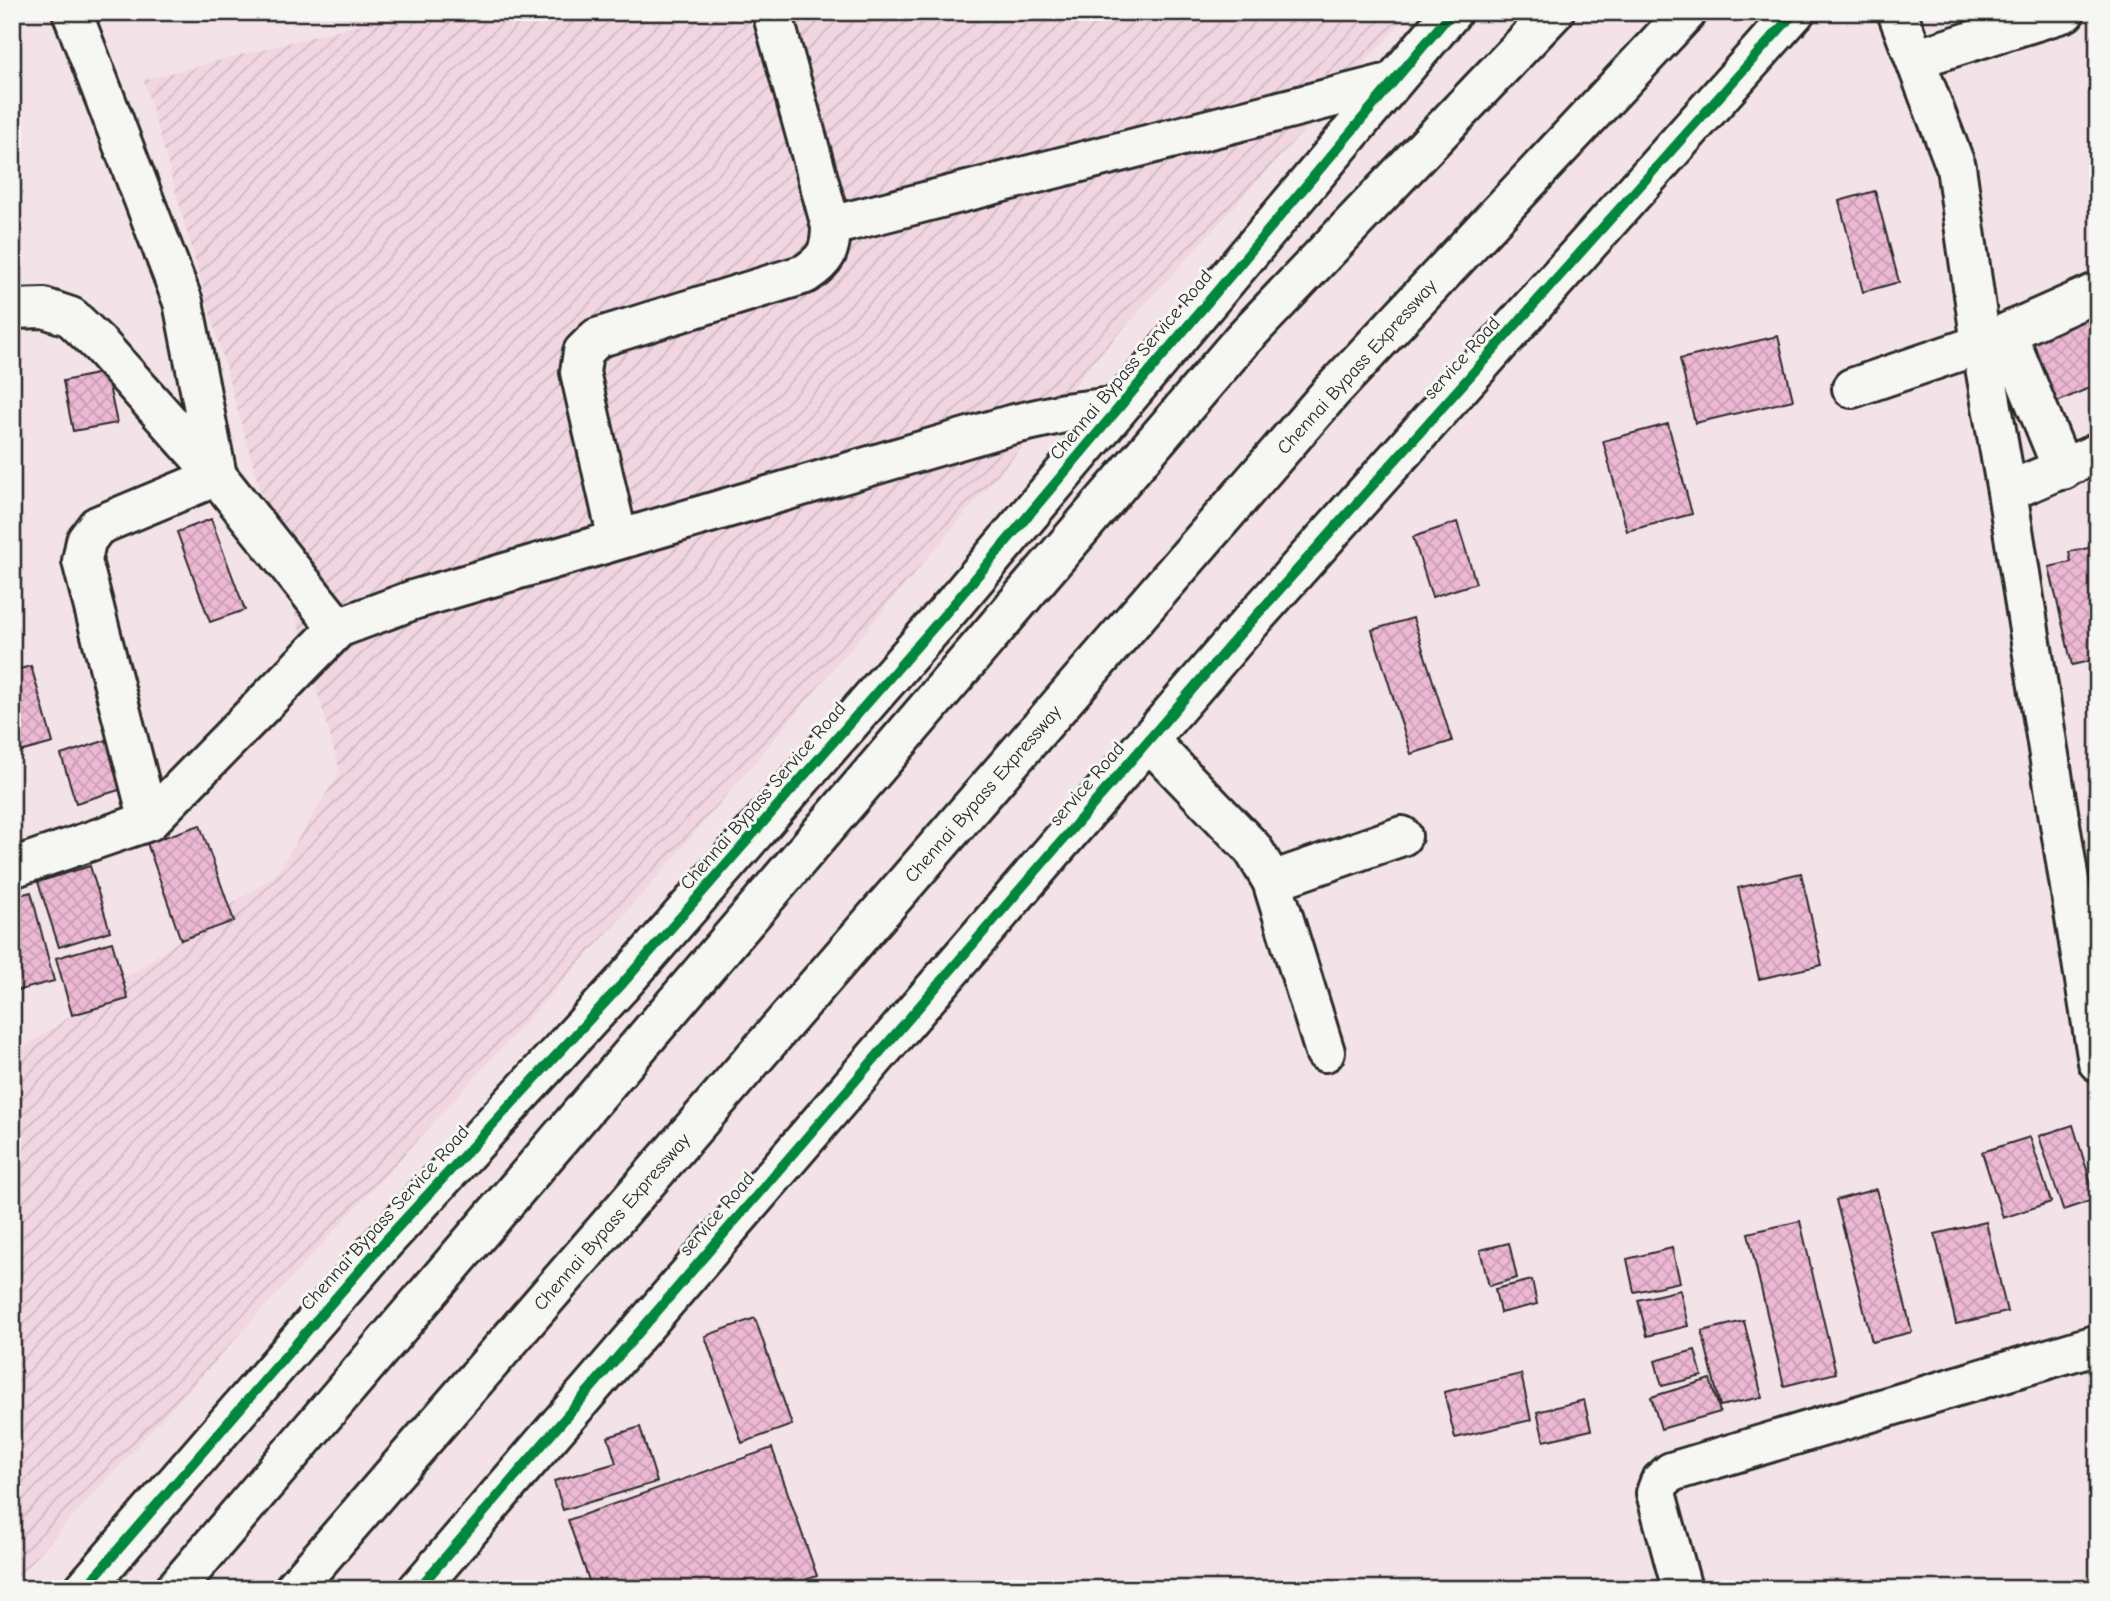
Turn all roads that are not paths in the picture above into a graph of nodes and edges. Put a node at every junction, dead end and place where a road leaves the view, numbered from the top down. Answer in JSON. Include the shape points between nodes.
{"nodes":[{"id":1,"x":72,"y":12,"type":"edge"},
{"id":2,"x":772,"y":12,"type":"edge"},
{"id":3,"x":1452,"y":12,"type":"edge"},
{"id":4,"x":1554,"y":12,"type":"edge"},
{"id":5,"x":1687,"y":12,"type":"edge"},
{"id":6,"x":1796,"y":12,"type":"edge"},
{"id":7,"x":1897,"y":12,"type":"edge"},
{"id":8,"x":2065,"y":12,"type":"edge"},
{"id":9,"x":1915,"y":59,"type":"junction"},
{"id":10,"x":1393,"y":82,"type":"junction"},
{"id":11,"x":831,"y":226,"type":"junction"},
{"id":12,"x":2098,"y":292,"type":"edge"},
{"id":13,"x":12,"y":309,"type":"edge"},
{"id":14,"x":1994,"y":339,"type":"junction"},
{"id":15,"x":1853,"y":388,"type":"dead end"},
{"id":16,"x":1120,"y":406,"type":"junction"},
{"id":17,"x":2098,"y":453,"type":"edge"},
{"id":18,"x":2063,"y":470,"type":"junction"},
{"id":19,"x":217,"y":476,"type":"junction"},
{"id":20,"x":2007,"y":492,"type":"junction"},
{"id":21,"x":618,"y":540,"type":"junction"},
{"id":22,"x":338,"y":628,"type":"junction"},
{"id":23,"x":1148,"y":740,"type":"junction"},
{"id":24,"x":149,"y":821,"type":"junction"},
{"id":25,"x":1402,"y":836,"type":"dead end"},
{"id":26,"x":12,"y":868,"type":"edge"},
{"id":27,"x":1272,"y":881,"type":"junction"},
{"id":28,"x":1325,"y":1052,"type":"dead end"},
{"id":29,"x":2098,"y":1062,"type":"edge"},
{"id":30,"x":2098,"y":1344,"type":"edge"},
{"id":31,"x":84,"y":1589,"type":"edge"},
{"id":32,"x":174,"y":1589,"type":"edge"},
{"id":33,"x":294,"y":1589,"type":"edge"},
{"id":34,"x":418,"y":1589,"type":"edge"},
{"id":35,"x":1682,"y":1589,"type":"edge"}],
"edges":[{"from":1,"to":19,"type":"main road","via":[[183,302]]},
{"from":2,"to":11,"type":"main road"},
{"from":3,"to":10,"type":"main road","name":"Chennai Bypass Service Road"},
{"from":4,"to":32,"type":"main road","via":[[1241,341]]},
{"from":5,"to":33,"type":"main road","name":"Chennai Bypass Expressway","via":[[1331,392]]},
{"from":6,"to":23,"type":"main road","name":"service Road"},
{"from":7,"to":9,"type":"main road"},
{"from":8,"to":9,"type":"main road"},
{"from":9,"to":14,"type":"main road","via":[[1956,167]]},
{"from":10,"to":11,"type":"main road"},
{"from":10,"to":16,"type":"main road","name":"Chennai Bypass Service Road"},
{"from":11,"to":21,"type":"main road","via":[[831,248],[823,262],[805,274],[597,338],[583,352],[580,372]]},
{"from":12,"to":14,"type":"main road"},
{"from":13,"to":19,"type":"main road","via":[[44,308],[71,317]]},
{"from":14,"to":15,"type":"main road"},
{"from":14,"to":18,"type":"main road"},
{"from":14,"to":20,"type":"main road"},
{"from":16,"to":21,"type":"main road","via":[[1010,425]]},
{"from":16,"to":31,"type":"main road","name":"Chennai Bypass Service Road","via":[[623,983],[385,1241]]},
{"from":17,"to":18,"type":"main road"},
{"from":18,"to":20,"type":"main road"},
{"from":19,"to":22,"type":"main road"},
{"from":19,"to":24,"type":"main road","via":[[97,526],[86,541],[82,561]]},
{"from":20,"to":29,"type":"main road"},
{"from":21,"to":22,"type":"main road","via":[[413,600]]},
{"from":22,"to":24,"type":"main road"},
{"from":23,"to":27,"type":"main road","via":[[1253,849]]},
{"from":23,"to":34,"type":"main road","name":"service Road"},
{"from":24,"to":26,"type":"main road"},
{"from":25,"to":27,"type":"main road"},
{"from":27,"to":28,"type":"main road"},
{"from":30,"to":35,"type":"main road","via":[[1671,1472],[1656,1493]]}]}
